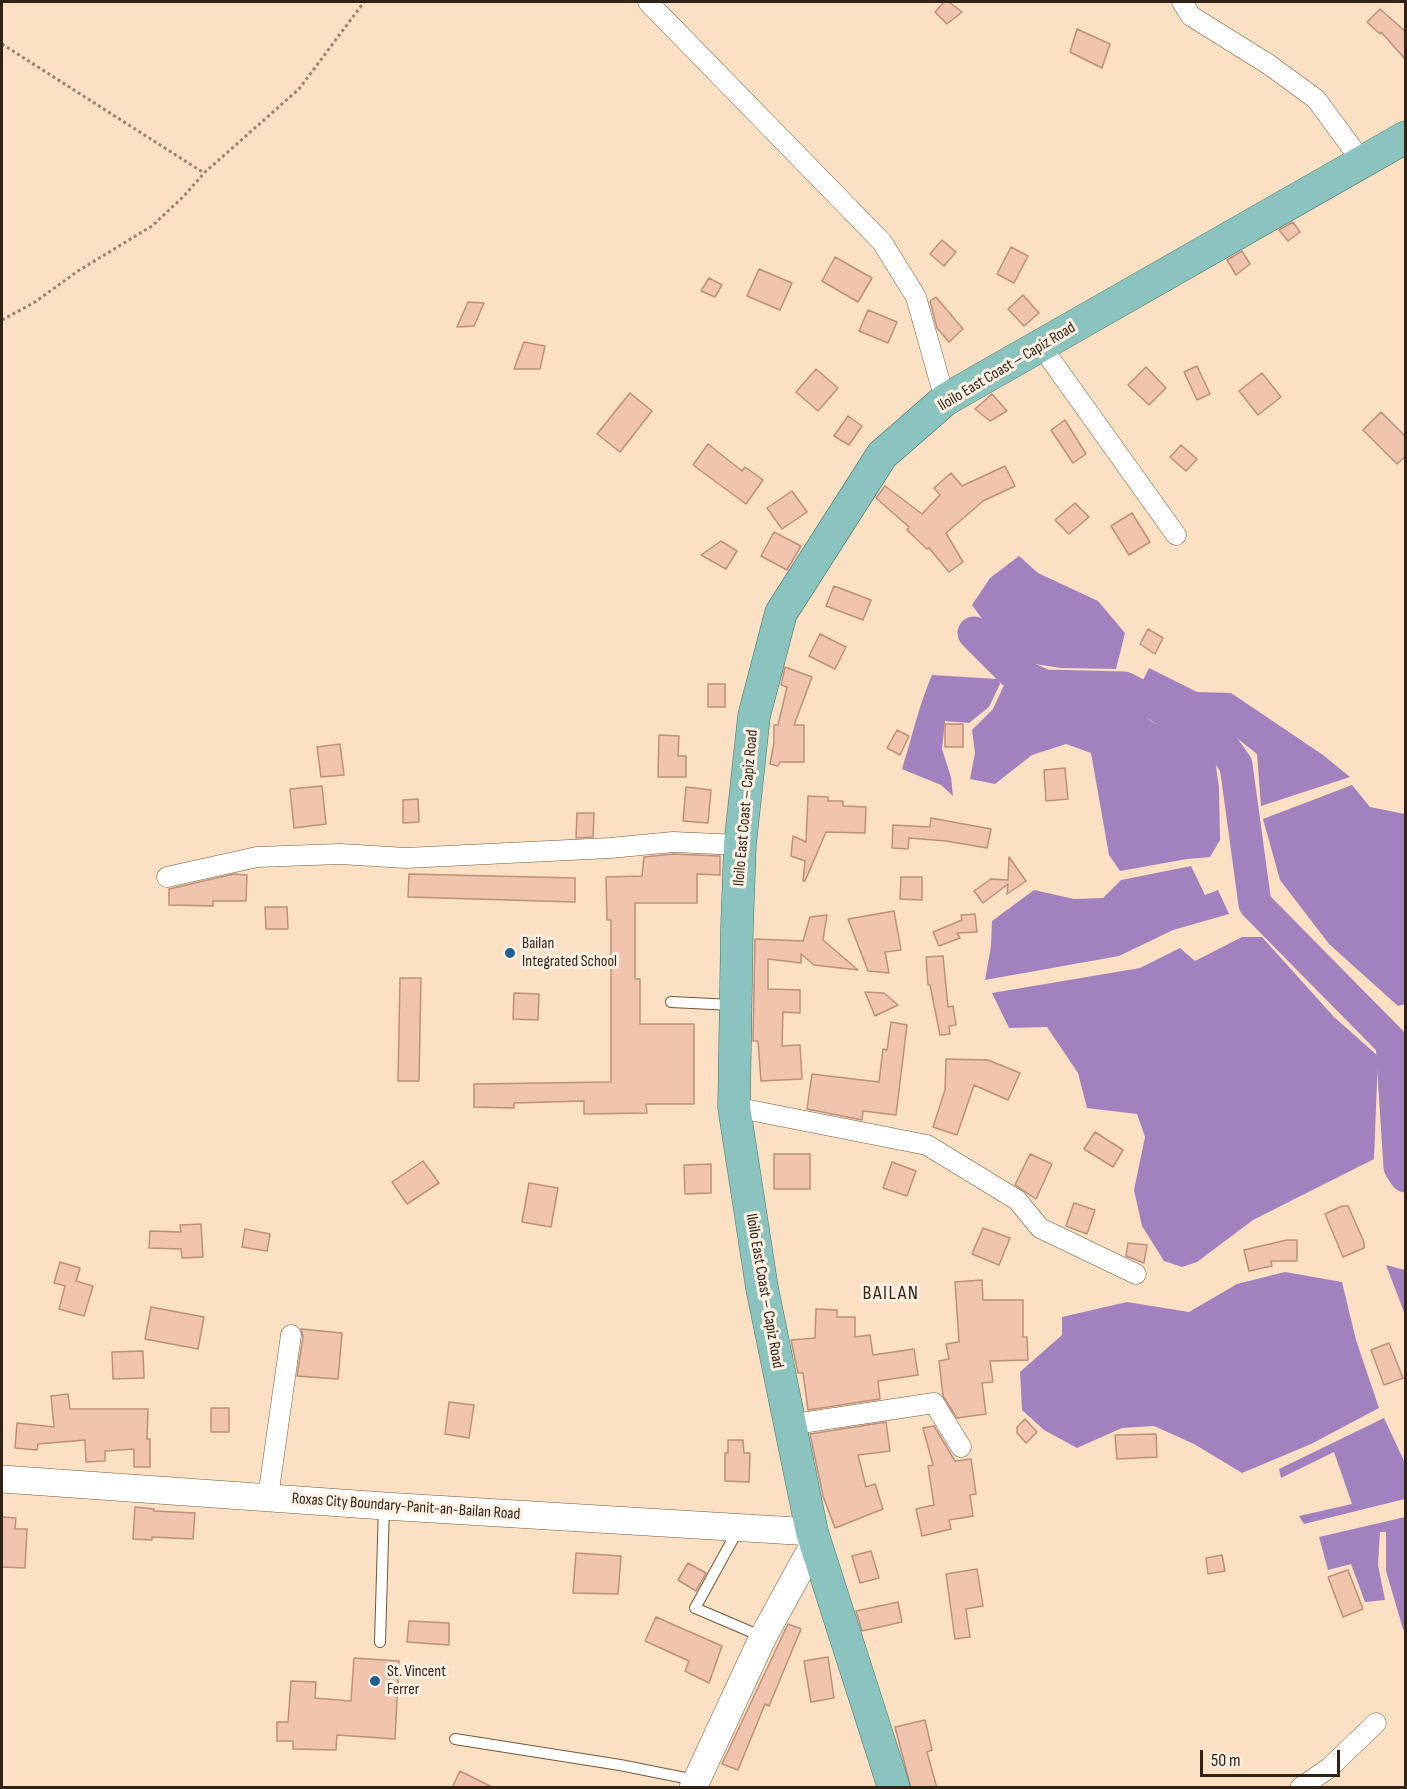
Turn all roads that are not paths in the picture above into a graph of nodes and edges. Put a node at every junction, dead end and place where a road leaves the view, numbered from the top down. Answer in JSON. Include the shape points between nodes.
{"nodes":[{"id":1,"x":648,"y":2,"type":"edge"},
{"id":2,"x":1182,"y":2,"type":"edge"},
{"id":3,"x":1406,"y":137,"type":"edge"},
{"id":4,"x":1364,"y":163,"type":"junction"},
{"id":5,"x":1041,"y":346,"type":"junction"},
{"id":6,"x":945,"y":400,"type":"junction"},
{"id":7,"x":1176,"y":535,"type":"dead end"},
{"id":8,"x":740,"y":845,"type":"junction"},
{"id":9,"x":167,"y":877,"type":"dead end"},
{"id":10,"x":671,"y":1002,"type":"dead end"},
{"id":11,"x":736,"y":1006,"type":"junction"},
{"id":12,"x":734,"y":1107,"type":"junction"},
{"id":13,"x":1136,"y":1274,"type":"dead end"},
{"id":14,"x":291,"y":1335,"type":"dead end"},
{"id":15,"x":788,"y":1425,"type":"junction"},
{"id":16,"x":961,"y":1447,"type":"dead end"},
{"id":17,"x":2,"y":1479,"type":"edge"},
{"id":18,"x":268,"y":1497,"type":"junction"},
{"id":19,"x":384,"y":1506,"type":"junction"},
{"id":20,"x":739,"y":1528,"type":"junction"},
{"id":21,"x":813,"y":1537,"type":"junction"},
{"id":22,"x":763,"y":1637,"type":"junction"},
{"id":23,"x":380,"y":1642,"type":"dead end"},
{"id":24,"x":1376,"y":1723,"type":"dead end"},
{"id":25,"x":455,"y":1739,"type":"dead end"},
{"id":26,"x":695,"y":1784,"type":"edge"},
{"id":27,"x":894,"y":1788,"type":"edge"},
{"id":28,"x":1300,"y":1788,"type":"edge"}],
"edges":[{"from":1,"to":6,"type":"street","via":[[882,242],[916,297]]},
{"from":2,"to":4,"type":"street","via":[[1191,16],[1316,99]]},
{"from":3,"to":4,"type":"main road","name":"Iloilo East Coast – Capiz Road"},
{"from":4,"to":5,"type":"main road","name":"Iloilo East Coast – Capiz Road"},
{"from":5,"to":6,"type":"main road","name":"Iloilo East Coast – Capiz Road"},
{"from":5,"to":7,"type":"street"},
{"from":6,"to":8,"type":"main road","name":"Iloilo East Coast – Capiz Road","via":[[882,455],[781,613],[754,716]]},
{"from":8,"to":9,"type":"street","via":[[673,842],[406,858],[340,854],[256,857]]},
{"from":8,"to":11,"type":"main road","name":"Iloilo East Coast – Capiz Road"},
{"from":10,"to":11,"type":"lane"},
{"from":11,"to":12,"type":"main road","name":"Iloilo East Coast – Capiz Road"},
{"from":12,"to":13,"type":"street","via":[[927,1144],[1017,1200],[1040,1228]]},
{"from":12,"to":15,"type":"main road","name":"Iloilo East Coast – Capiz Road"},
{"from":14,"to":18,"type":"street"},
{"from":15,"to":16,"type":"street","via":[[934,1403]]},
{"from":15,"to":21,"type":"main road","name":"Iloilo East Coast – Capiz Road"},
{"from":17,"to":18,"type":"main road","name":"Roxas City Boundary-Panit-an-Bailan Road"},
{"from":18,"to":19,"type":"main road","name":"Roxas City Boundary-Panit-an-Bailan Road"},
{"from":19,"to":20,"type":"main road","name":"Roxas City Boundary-Panit-an-Bailan Road"},
{"from":19,"to":23,"type":"lane"},
{"from":20,"to":21,"type":"main road","name":"Roxas City Boundary-Panit-an-Bailan Road"},
{"from":20,"to":22,"type":"lane","via":[[695,1608]]},
{"from":21,"to":22,"type":"main road"},
{"from":21,"to":27,"type":"main road","name":"Iloilo East Coast – Capiz Road"},
{"from":22,"to":26,"type":"main road"},
{"from":24,"to":28,"type":"street","via":[[1329,1768]]},
{"from":25,"to":26,"type":"lane","via":[[620,1765]]}]}
